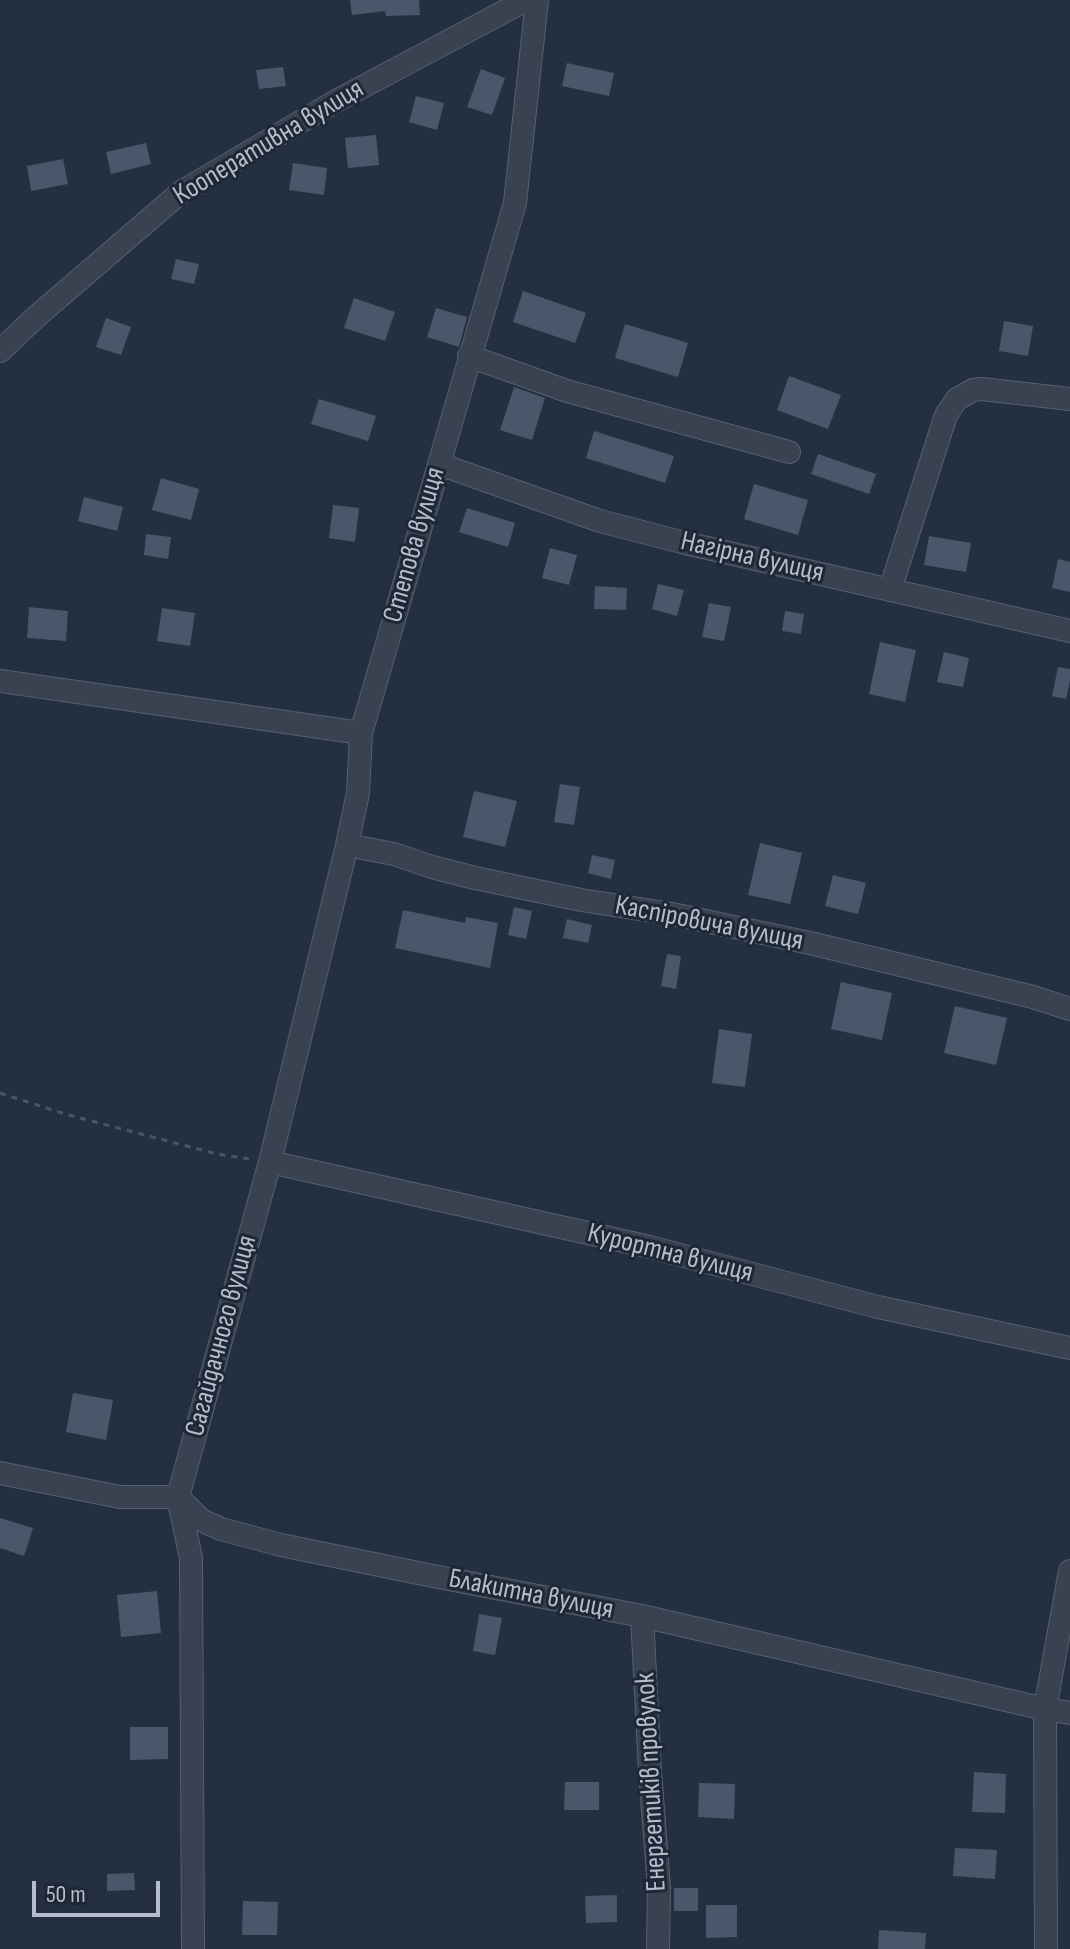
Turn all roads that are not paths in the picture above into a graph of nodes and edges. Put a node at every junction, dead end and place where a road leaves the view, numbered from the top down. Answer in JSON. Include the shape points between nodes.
{"nodes":[{"id":1,"x":526,"y":0,"type":"edge"},
{"id":2,"x":537,"y":0,"type":"edge"},
{"id":3,"x":0,"y":351,"type":"edge"},
{"id":4,"x":469,"y":356,"type":"junction"},
{"id":5,"x":1070,"y":399,"type":"edge"},
{"id":6,"x":789,"y":452,"type":"dead end"},
{"id":7,"x":439,"y":464,"type":"junction"},
{"id":8,"x":890,"y":590,"type":"junction"},
{"id":9,"x":1070,"y":631,"type":"edge"},
{"id":10,"x":0,"y":681,"type":"edge"},
{"id":11,"x":361,"y":733,"type":"junction"},
{"id":12,"x":347,"y":845,"type":"junction"},
{"id":13,"x":1070,"y":1009,"type":"edge"},
{"id":14,"x":270,"y":1162,"type":"junction"},
{"id":15,"x":1070,"y":1348,"type":"edge"},
{"id":16,"x":0,"y":1473,"type":"edge"},
{"id":17,"x":178,"y":1497,"type":"junction"},
{"id":18,"x":1070,"y":1571,"type":"edge"},
{"id":19,"x":642,"y":1616,"type":"junction"},
{"id":20,"x":1045,"y":1709,"type":"junction"},
{"id":21,"x":1070,"y":1713,"type":"edge"},
{"id":22,"x":193,"y":1949,"type":"edge"},
{"id":23,"x":658,"y":1949,"type":"edge"},
{"id":24,"x":1046,"y":1949,"type":"edge"}],
"edges":[{"from":1,"to":3,"type":"street","name":"Кооперативна вулиця","via":[[336,101],[181,192]]},
{"from":2,"to":4,"type":"street","name":"Степова вулиця","via":[[515,203]]},
{"from":4,"to":6,"type":"street","via":[[567,391]]},
{"from":4,"to":7,"type":"street","name":"Степова вулиця"},
{"from":5,"to":8,"type":"street","via":[[982,389],[957,399],[946,415]]},
{"from":7,"to":8,"type":"street","name":"Нагірна вулиця","via":[[600,521]]},
{"from":7,"to":11,"type":"street","name":"Степова вулиця"},
{"from":8,"to":9,"type":"street","name":"Нагірна вулиця"},
{"from":10,"to":11,"type":"street"},
{"from":11,"to":12,"type":"street","name":"Сагайдачного вулиця","via":[[358,793]]},
{"from":12,"to":13,"type":"street","name":"Каспіровича вулиця","via":[[475,878],[810,943]]},
{"from":12,"to":14,"type":"street","name":"Сагайдачного вулиця"},
{"from":14,"to":15,"type":"street","name":"Курортна вулиця"},
{"from":14,"to":17,"type":"street","name":"Сагайдачного вулиця"},
{"from":16,"to":17,"type":"street","via":[[120,1497]]},
{"from":17,"to":19,"type":"street","name":"Блакитна вулиця","via":[[201,1520],[281,1545]]},
{"from":17,"to":22,"type":"street","name":"Сагайдачного вулиця","via":[[191,1558]]},
{"from":18,"to":20,"type":"street"},
{"from":19,"to":20,"type":"street","name":"Блакитна вулиця"},
{"from":19,"to":23,"type":"street","name":"Енергетиків провулок"},
{"from":20,"to":21,"type":"street","name":"Блакитна вулиця"},
{"from":20,"to":24,"type":"street"}]}
